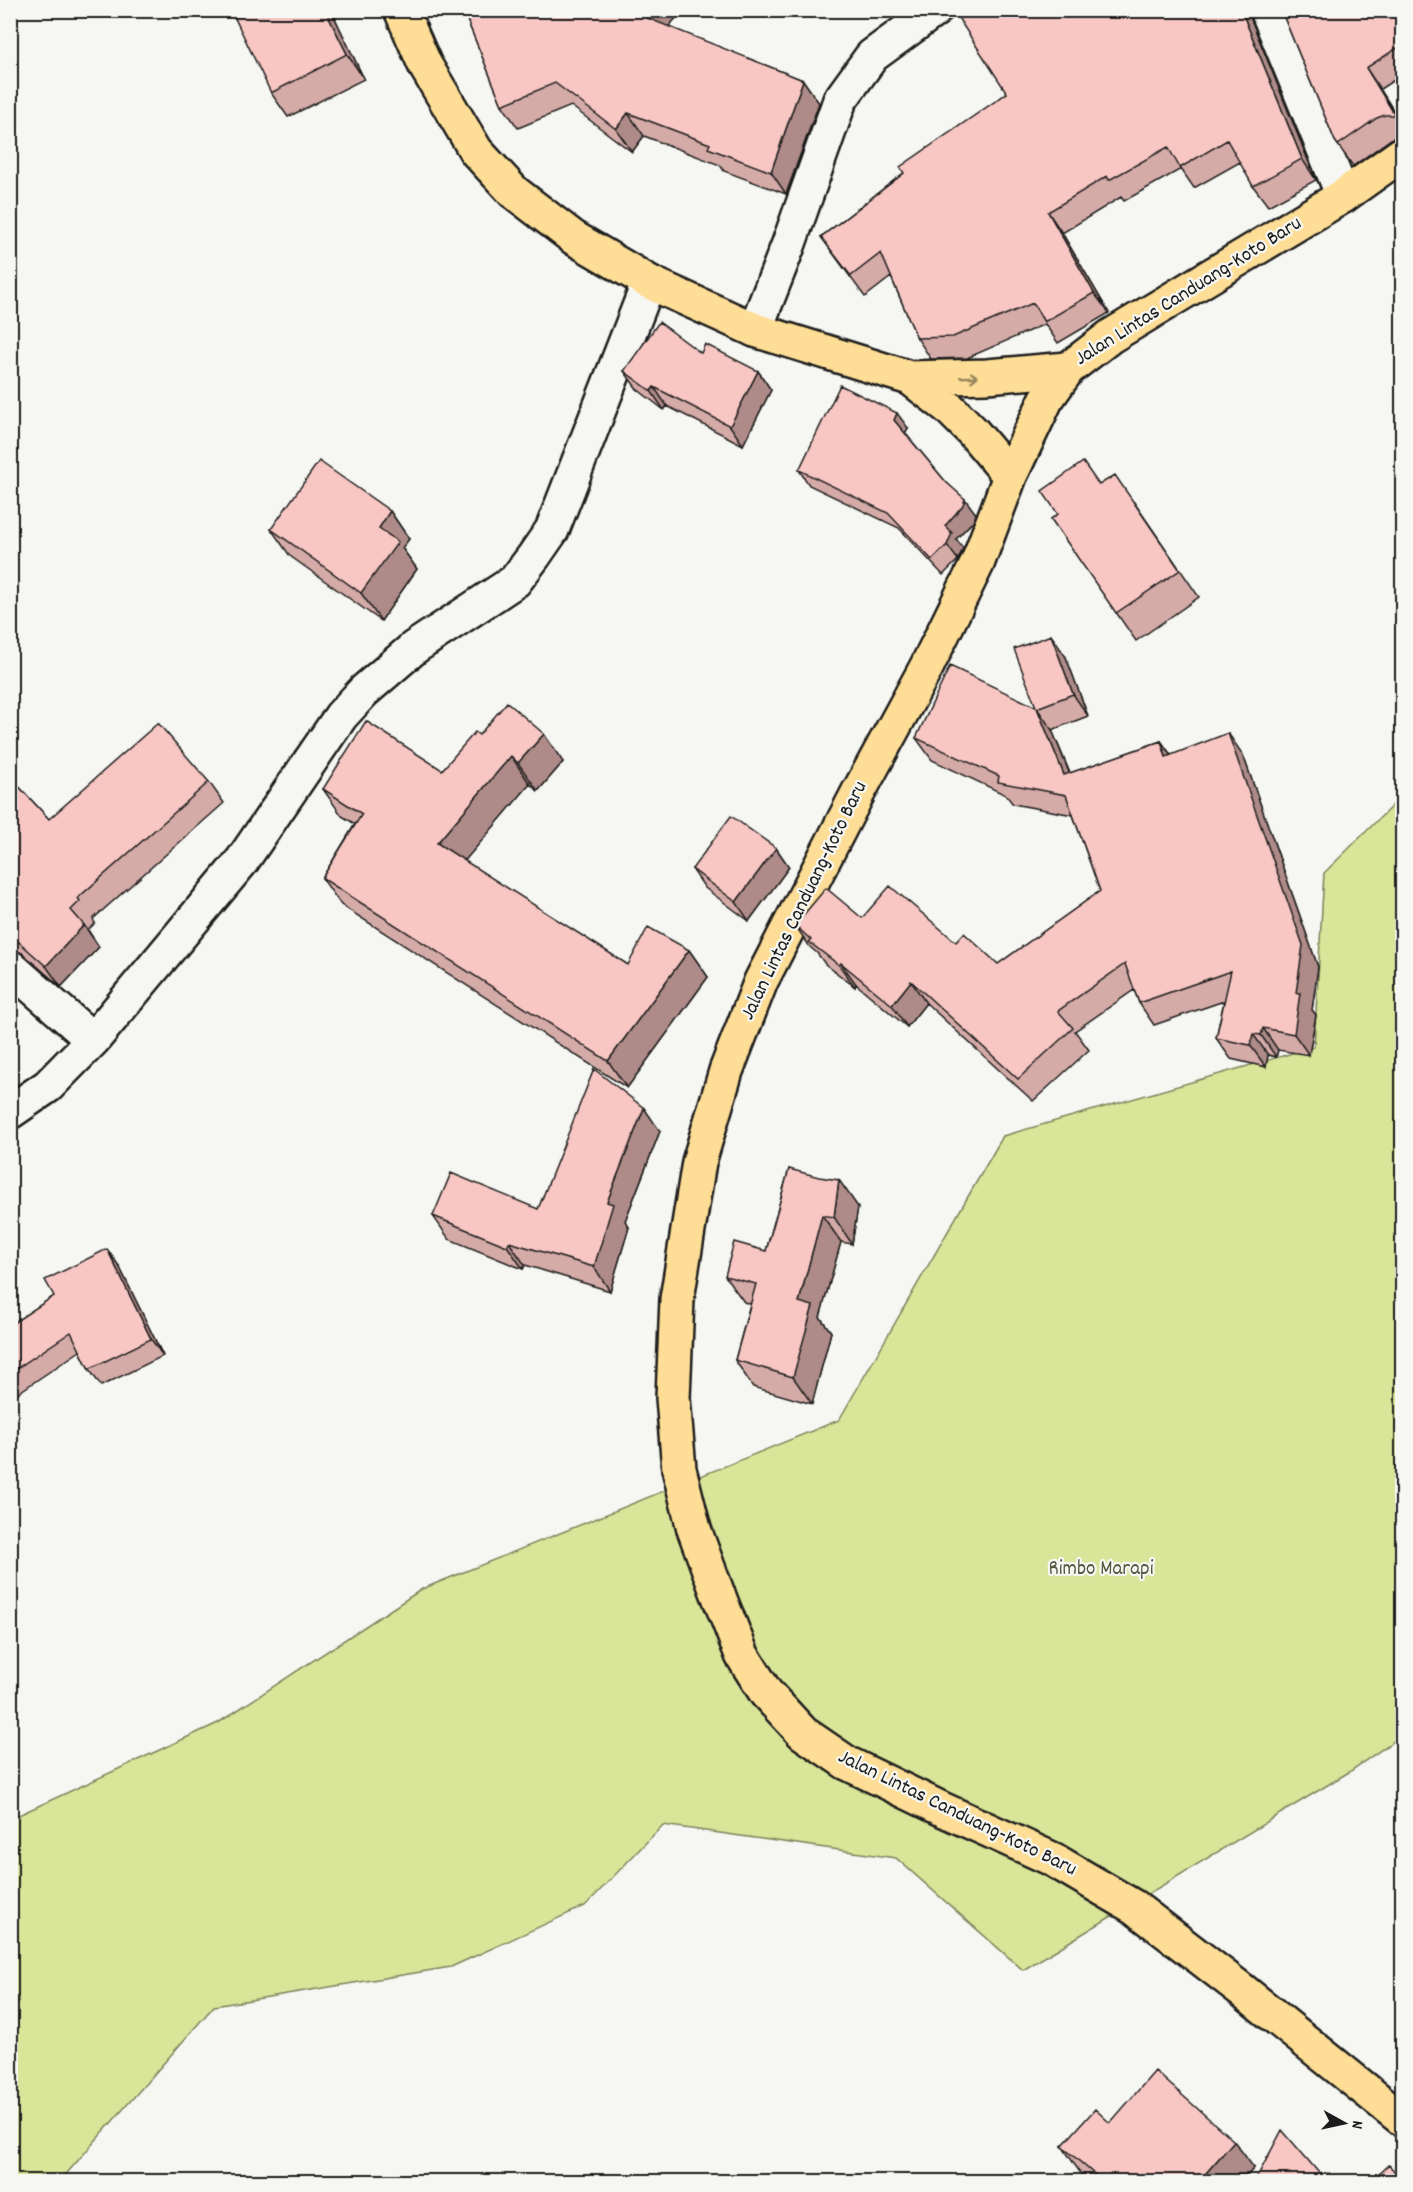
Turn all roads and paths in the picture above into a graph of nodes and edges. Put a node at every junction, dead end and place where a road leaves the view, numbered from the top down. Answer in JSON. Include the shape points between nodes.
{"nodes":[{"id":1,"x":401,"y":10,"type":"edge"},
{"id":2,"x":935,"y":10,"type":"edge"},
{"id":3,"x":1267,"y":10,"type":"edge"},
{"id":4,"x":1402,"y":154,"type":"edge"},
{"id":5,"x":1343,"y":196,"type":"junction"},
{"id":6,"x":649,"y":282,"type":"junction"},
{"id":7,"x":755,"y":330,"type":"junction"},
{"id":8,"x":1068,"y":369,"type":"junction"},
{"id":9,"x":910,"y":378,"type":"junction"},
{"id":10,"x":1010,"y":476,"type":"junction"},
{"id":11,"x":10,"y":967,"type":"edge"},
{"id":12,"x":93,"y":1040,"type":"junction"},
{"id":13,"x":10,"y":1112,"type":"edge"},
{"id":14,"x":1402,"y":2119,"type":"edge"}],
"edges":[{"from":1,"to":6,"type":"main road","via":[[425,65],[476,151],[514,192],[574,238]]},
{"from":2,"to":7,"type":"street","via":[[872,56],[840,100]]},
{"from":3,"to":5,"type":"street"},
{"from":4,"to":5,"type":"main road","name":"Jalan Lintas Canduang-Koto Baru"},
{"from":5,"to":8,"type":"main road","name":"Jalan Lintas Canduang-Koto Baru","via":[[1110,336]]},
{"from":6,"to":7,"type":"main road"},
{"from":6,"to":12,"type":"street","via":[[552,530],[534,556],[515,581],[415,647],[341,716],[242,861]]},
{"from":7,"to":9,"type":"main road"},
{"from":9,"to":8,"type":"main road","one_way":true},
{"from":8,"to":10,"type":"main road","name":"Jalan Lintas Canduang-Koto Baru","via":[[1047,400]]},
{"from":9,"to":10,"type":"main road","via":[[974,432]]},
{"from":10,"to":14,"type":"main road","name":"Jalan Lintas Canduang-Koto Baru","via":[[977,564],[761,981],[726,1071],[699,1162],[677,1299],[673,1398],[679,1469],[694,1529],[742,1655],[766,1693],[803,1733],[847,1763],[1052,1859],[1134,1907]]},
{"from":11,"to":12,"type":"street"},
{"from":12,"to":13,"type":"street","via":[[48,1086]]}]}
